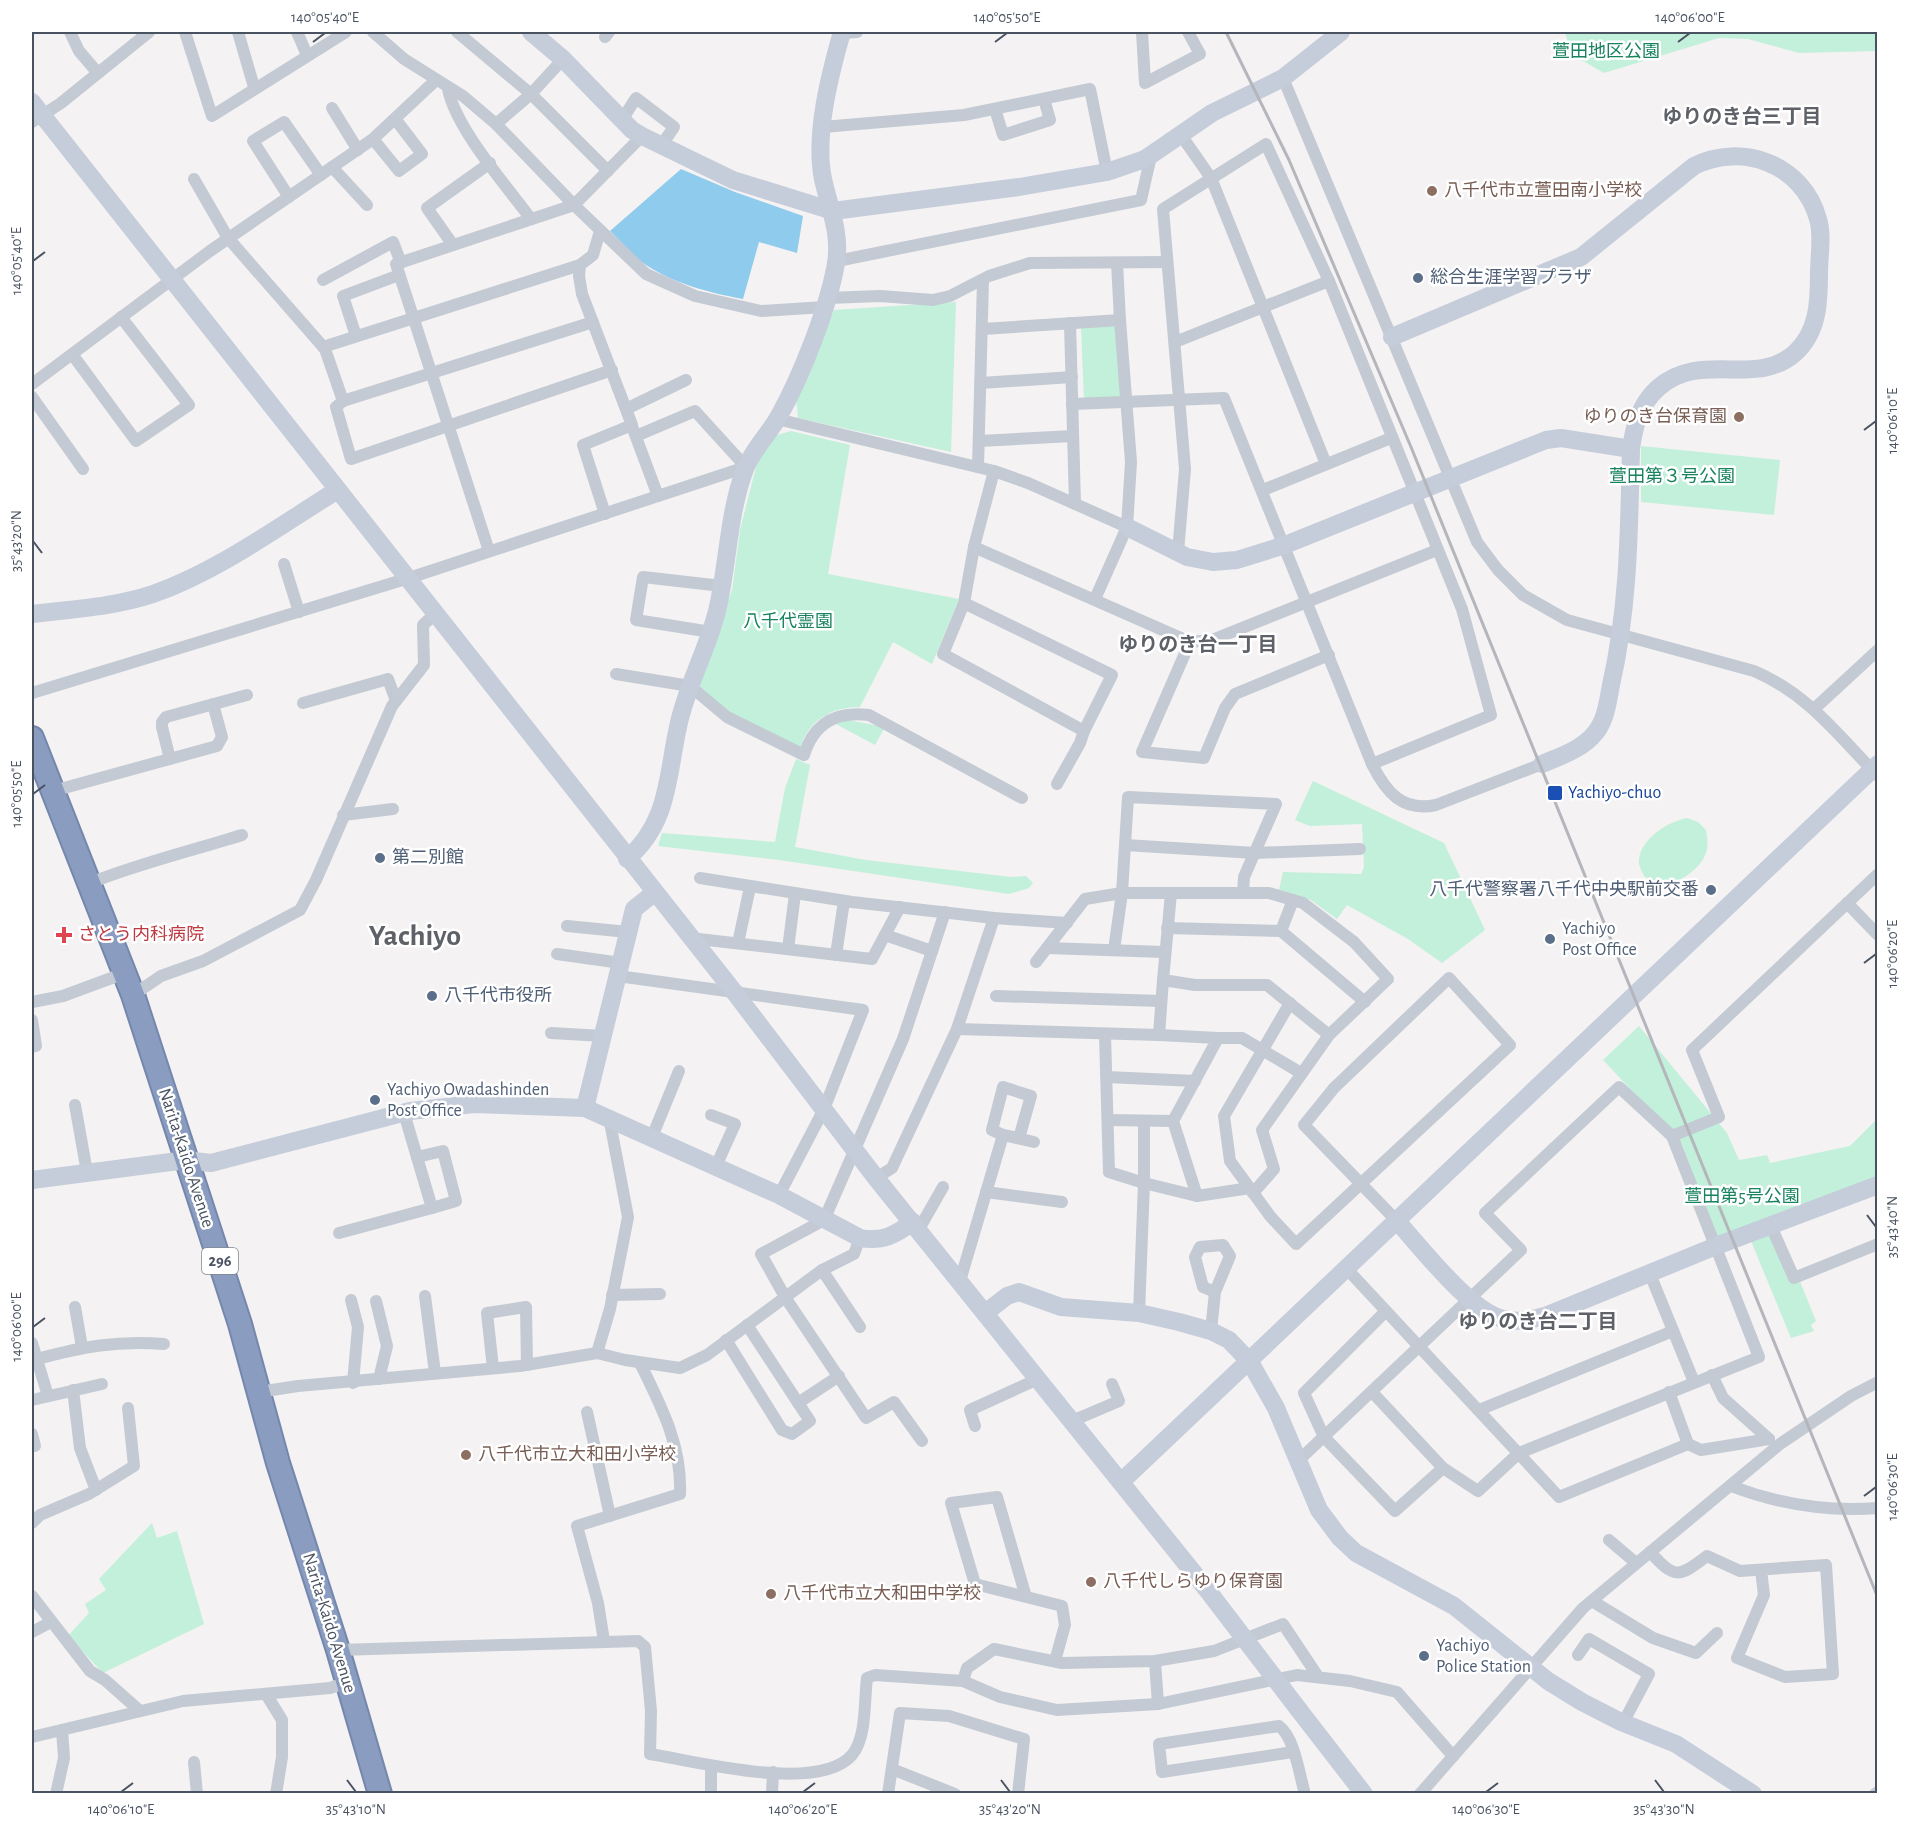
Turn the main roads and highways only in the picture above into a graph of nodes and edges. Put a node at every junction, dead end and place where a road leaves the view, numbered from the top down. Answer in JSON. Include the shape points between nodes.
{"nodes":[{"id":1,"x":32,"y":738,"type":"edge"},
{"id":2,"x":380,"y":1794,"type":"edge"}],
"edges":[{"from":1,"to":2,"type":"highway","name":"Narita-Kaido Avenue","number":"296","via":[[134,995],[240,1324],[278,1463]]}]}
